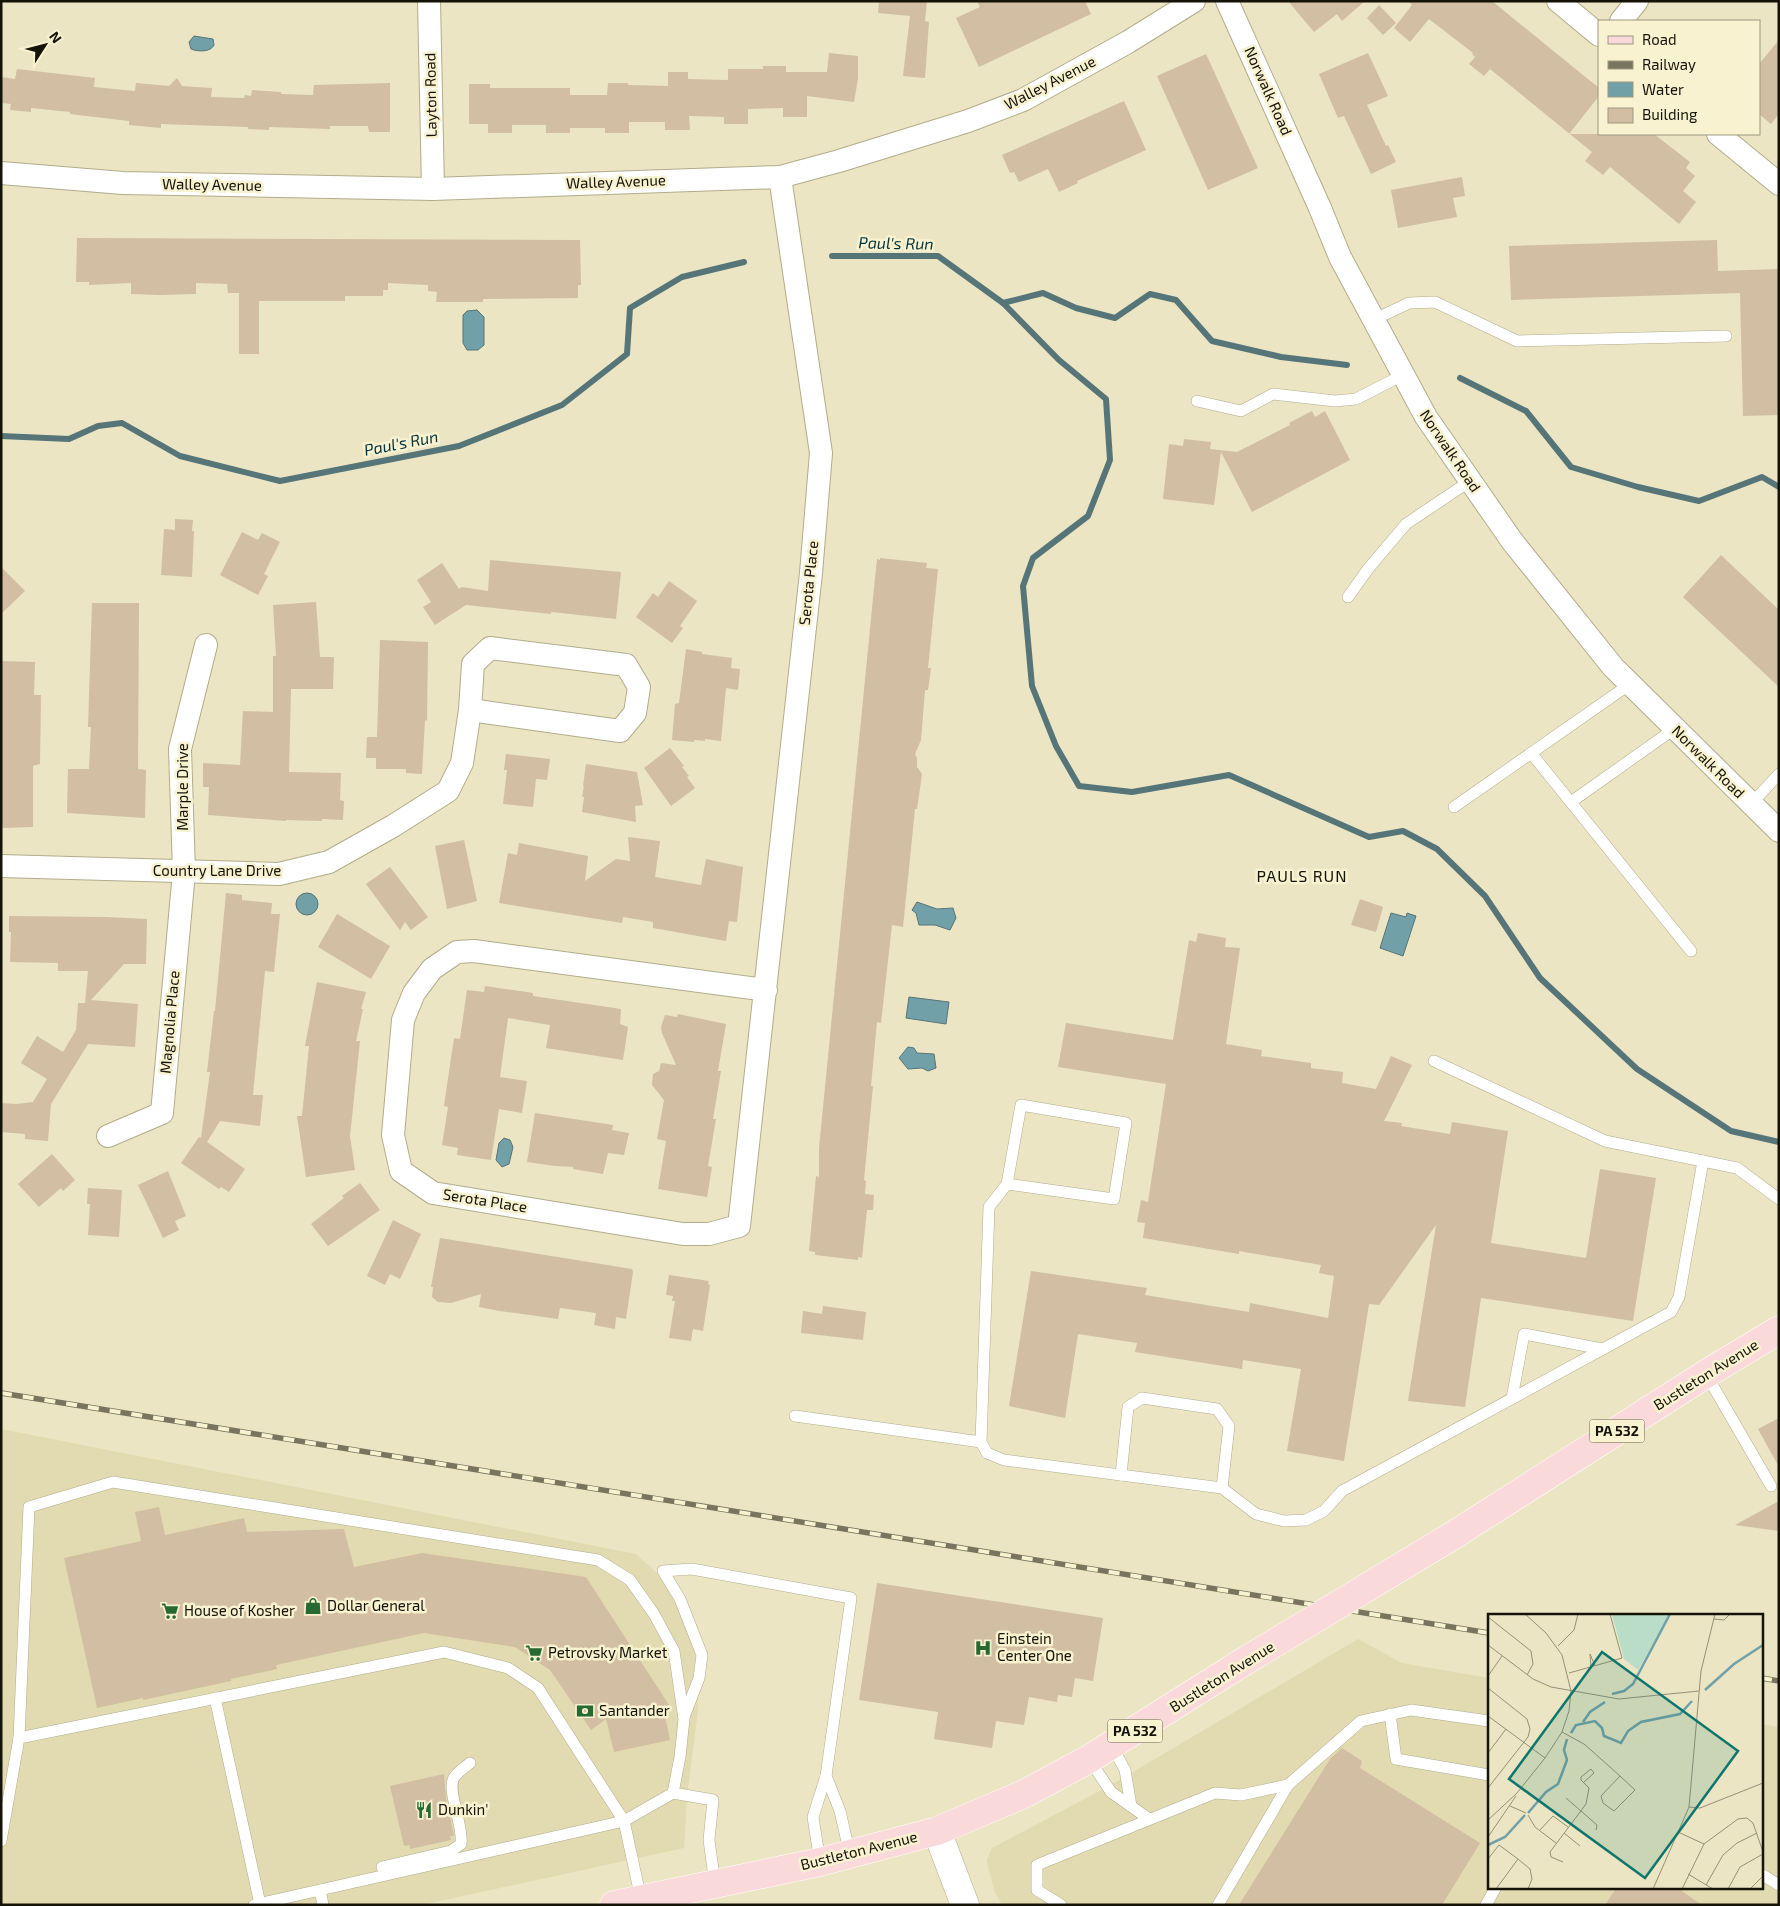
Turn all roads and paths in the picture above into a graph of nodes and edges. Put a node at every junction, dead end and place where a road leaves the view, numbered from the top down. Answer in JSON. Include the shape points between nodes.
{"nodes":[{"id":1,"x":429,"y":1,"type":"edge"},
{"id":2,"x":1194,"y":1,"type":"edge"},
{"id":3,"x":1227,"y":1,"type":"edge"},
{"id":4,"x":1637,"y":1,"type":"edge"},
{"id":5,"x":1567,"y":4,"type":"edge"},
{"id":6,"x":1622,"y":20,"type":"edge"},
{"id":7,"x":1598,"y":34,"type":"edge"},
{"id":8,"x":1719,"y":135,"type":"edge"},
{"id":9,"x":1,"y":173,"type":"edge"},
{"id":10,"x":780,"y":176,"type":"junction"},
{"id":11,"x":1779,"y":184,"type":"edge"},
{"id":12,"x":433,"y":189,"type":"junction"},
{"id":13,"x":1373,"y":320,"type":"junction"},
{"id":14,"x":1726,"y":336,"type":"dead end"},
{"id":15,"x":1403,"y":375,"type":"junction"},
{"id":16,"x":1197,"y":401,"type":"dead end"},
{"id":17,"x":1470,"y":481,"type":"junction"},
{"id":18,"x":1348,"y":597,"type":"dead end"},
{"id":19,"x":206,"y":645,"type":"dead end"},
{"id":20,"x":1630,"y":684,"type":"junction"},
{"id":21,"x":470,"y":710,"type":"junction"},
{"id":22,"x":1674,"y":729,"type":"junction"},
{"id":23,"x":1531,"y":753,"type":"junction"},
{"id":24,"x":1779,"y":774,"type":"edge"},
{"id":25,"x":1570,"y":802,"type":"junction"},
{"id":26,"x":1751,"y":804,"type":"junction"},
{"id":27,"x":1454,"y":807,"type":"dead end"},
{"id":28,"x":1779,"y":831,"type":"edge"},
{"id":29,"x":1,"y":866,"type":"edge"},
{"id":30,"x":184,"y":872,"type":"junction"},
{"id":31,"x":1691,"y":951,"type":"dead end"},
{"id":32,"x":766,"y":990,"type":"junction"},
{"id":33,"x":1434,"y":1061,"type":"dead end"},
{"id":34,"x":108,"y":1136,"type":"dead end"},
{"id":35,"x":1703,"y":1161,"type":"junction"},
{"id":36,"x":1007,"y":1184,"type":"junction"},
{"id":37,"x":1779,"y":1199,"type":"edge"},
{"id":38,"x":1779,"y":1330,"type":"edge"},
{"id":39,"x":1602,"y":1349,"type":"junction"},
{"id":40,"x":1706,"y":1374,"type":"junction"},
{"id":41,"x":1512,"y":1398,"type":"junction"},
{"id":42,"x":795,"y":1416,"type":"dead end"},
{"id":43,"x":981,"y":1442,"type":"junction"},
{"id":44,"x":1121,"y":1475,"type":"junction"},
{"id":45,"x":1771,"y":1486,"type":"dead end"},
{"id":46,"x":1222,"y":1488,"type":"junction"},
{"id":47,"x":214,"y":1698,"type":"junction"},
{"id":48,"x":1390,"y":1714,"type":"junction"},
{"id":49,"x":684,"y":1719,"type":"junction"},
{"id":50,"x":1488,"y":1721,"type":"edge"},
{"id":51,"x":19,"y":1738,"type":"junction"},
{"id":52,"x":1112,"y":1746,"type":"junction"},
{"id":53,"x":1089,"y":1759,"type":"junction"},
{"id":54,"x":470,"y":1763,"type":"dead end"},
{"id":55,"x":1488,"y":1775,"type":"edge"},
{"id":56,"x":826,"y":1776,"type":"junction"},
{"id":57,"x":1288,"y":1785,"type":"junction"},
{"id":58,"x":673,"y":1793,"type":"junction"},
{"id":59,"x":1131,"y":1806,"type":"junction"},
{"id":60,"x":1149,"y":1819,"type":"junction"},
{"id":61,"x":624,"y":1821,"type":"junction"},
{"id":62,"x":938,"y":1831,"type":"junction"},
{"id":63,"x":1,"y":1841,"type":"edge"},
{"id":64,"x":850,"y":1855,"type":"junction"},
{"id":65,"x":820,"y":1862,"type":"junction"},
{"id":66,"x":382,"y":1867,"type":"dead end"},
{"id":67,"x":1762,"y":1875,"type":"edge"},
{"id":68,"x":715,"y":1884,"type":"junction"},
{"id":69,"x":1779,"y":1885,"type":"edge"},
{"id":70,"x":1495,"y":1888,"type":"edge"},
{"id":71,"x":320,"y":1890,"type":"junction"},
{"id":72,"x":641,"y":1902,"type":"edge"},
{"id":73,"x":257,"y":1904,"type":"edge"},
{"id":74,"x":323,"y":1905,"type":"edge"},
{"id":75,"x":614,"y":1905,"type":"edge"},
{"id":76,"x":965,"y":1905,"type":"edge"},
{"id":77,"x":1061,"y":1905,"type":"edge"},
{"id":78,"x":1218,"y":1905,"type":"edge"},
{"id":79,"x":1486,"y":1905,"type":"edge"}],
"edges":[{"from":1,"to":12,"type":"street","name":"Layton Road"},
{"from":2,"to":10,"type":"street","name":"Walley Avenue","via":[[1023,100],[959,124]]},
{"from":3,"to":13,"type":"street","name":"Norwalk Road","via":[[1340,257]]},
{"from":4,"to":6,"type":"street"},
{"from":5,"to":7,"type":"street"},
{"from":8,"to":11,"type":"street"},
{"from":9,"to":12,"type":"street","name":"Walley Avenue","via":[[123,183]]},
{"from":10,"to":12,"type":"street","name":"Walley Avenue"},
{"from":10,"to":32,"type":"street","name":"Serota Place","via":[[821,453]]},
{"from":13,"to":14,"type":"lane","via":[[1409,303],[1435,302],[1517,341]]},
{"from":13,"to":15,"type":"street","name":"Norwalk Road"},
{"from":15,"to":16,"type":"lane","via":[[1356,399],[1335,401],[1273,394],[1241,411]]},
{"from":15,"to":17,"type":"street","name":"Norwalk Road","via":[[1426,417]]},
{"from":17,"to":18,"type":"lane","via":[[1406,524]]},
{"from":17,"to":20,"type":"street","name":"Norwalk Road","via":[[1512,541]]},
{"from":19,"to":30,"type":"street","name":"Marple Drive","via":[[180,749]]},
{"from":20,"to":22,"type":"street","name":"Norwalk Road"},
{"from":20,"to":23,"type":"lane"},
{"from":21,"to":21,"type":"street","name":"Country Lane Drive","via":[[620,730],[635,713],[639,687],[626,665],[490,648],[473,664]]},
{"from":21,"to":30,"type":"street","name":"Country Lane Drive","via":[[462,763],[448,791],[337,858],[279,874]]},
{"from":22,"to":25,"type":"lane"},
{"from":22,"to":26,"type":"street","name":"Norwalk Road"},
{"from":23,"to":25,"type":"lane"},
{"from":23,"to":27,"type":"lane"},
{"from":24,"to":26,"type":"lane"},
{"from":25,"to":31,"type":"lane"},
{"from":26,"to":28,"type":"street","name":"Norwalk Road"},
{"from":29,"to":30,"type":"street","name":"Country Lane Drive"},
{"from":30,"to":34,"type":"street","name":"Magnolia Place","via":[[162,1113]]},
{"from":32,"to":32,"type":"street","name":"Serota Place","via":[[739,1226],[709,1234],[683,1234],[433,1193],[401,1171],[394,1134],[402,1020],[414,993],[432,969],[457,952],[474,951]]},
{"from":33,"to":35,"type":"lane","via":[[1605,1141]]},
{"from":35,"to":37,"type":"lane","via":[[1737,1168]]},
{"from":35,"to":39,"type":"lane","via":[[1679,1297],[1671,1312]]},
{"from":36,"to":36,"type":"lane","via":[[1021,1106],[1126,1123],[1114,1199]]},
{"from":36,"to":43,"type":"lane","via":[[989,1207]]},
{"from":38,"to":40,"type":"main road","name":"Bustleton Avenue","number":"PA 532"},
{"from":39,"to":41,"type":"lane"},
{"from":39,"to":41,"type":"lane","via":[[1524,1334]]},
{"from":40,"to":45,"type":"lane"},
{"from":40,"to":52,"type":"main road","name":"Bustleton Avenue","number":"PA 532","bridge":true,"via":[[1457,1533],[1240,1664]]},
{"from":41,"to":46,"type":"lane","via":[[1342,1491],[1324,1511],[1306,1520],[1284,1520],[1256,1514]]},
{"from":42,"to":43,"type":"lane"},
{"from":43,"to":44,"type":"lane","via":[[987,1453],[1004,1460]]},
{"from":44,"to":46,"type":"lane"},
{"from":44,"to":46,"type":"lane","via":[[1128,1407],[1142,1398],[1217,1409],[1229,1426]]},
{"from":47,"to":51,"type":"lane"},
{"from":47,"to":61,"type":"lane","via":[[444,1652],[508,1668],[538,1688]]},
{"from":47,"to":73,"type":"lane"},
{"from":48,"to":50,"type":"lane","via":[[1411,1710]]},
{"from":48,"to":55,"type":"lane","via":[[1396,1759]]},
{"from":48,"to":57,"type":"lane","via":[[1361,1721]]},
{"from":49,"to":51,"type":"lane","via":[[674,1651],[654,1614],[630,1580],[598,1560],[113,1482],[29,1507]]},
{"from":49,"to":56,"type":"lane","via":[[699,1678],[702,1655],[680,1599],[663,1571],[692,1569],[852,1598]]},
{"from":49,"to":58,"type":"lane"},
{"from":51,"to":63,"type":"lane"},
{"from":52,"to":53,"type":"main road","name":"Bustleton Avenue","number":"PA 532"},
{"from":52,"to":59,"type":"lane","via":[[1126,1770]]},
{"from":53,"to":59,"type":"lane","via":[[1111,1792]]},
{"from":53,"to":62,"type":"main road","name":"Bustleton Avenue","number":"PA 532","via":[[1026,1792]]},
{"from":54,"to":66,"type":"lane","via":[[454,1777],[452,1787],[461,1844],[451,1851]]},
{"from":56,"to":64,"type":"lane","via":[[840,1811]]},
{"from":56,"to":65,"type":"lane","via":[[813,1817]]},
{"from":57,"to":60,"type":"lane","via":[[1241,1795],[1215,1793]]},
{"from":57,"to":78,"type":"lane"},
{"from":58,"to":61,"type":"lane"},
{"from":58,"to":68,"type":"lane","via":[[713,1800],[709,1840]]},
{"from":59,"to":60,"type":"lane"},
{"from":60,"to":77,"type":"lane","via":[[1036,1865],[1037,1890]]},
{"from":61,"to":71,"type":"lane"},
{"from":61,"to":72,"type":"lane"},
{"from":62,"to":64,"type":"main road","name":"Bustleton Avenue","number":"PA 532"},
{"from":62,"to":76,"type":"main road"},
{"from":64,"to":65,"type":"main road","name":"Bustleton Avenue","number":"PA 532"},
{"from":65,"to":68,"type":"main road","name":"Bustleton Avenue","number":"PA 532"},
{"from":67,"to":69,"type":"lane"},
{"from":68,"to":72,"type":"main road","name":"Bustleton Avenue","number":"PA 532"},
{"from":70,"to":79,"type":"lane"},
{"from":71,"to":73,"type":"lane"},
{"from":71,"to":74,"type":"lane"},
{"from":72,"to":75,"type":"main road","name":"Bustleton Avenue","number":"PA 532"}]}
